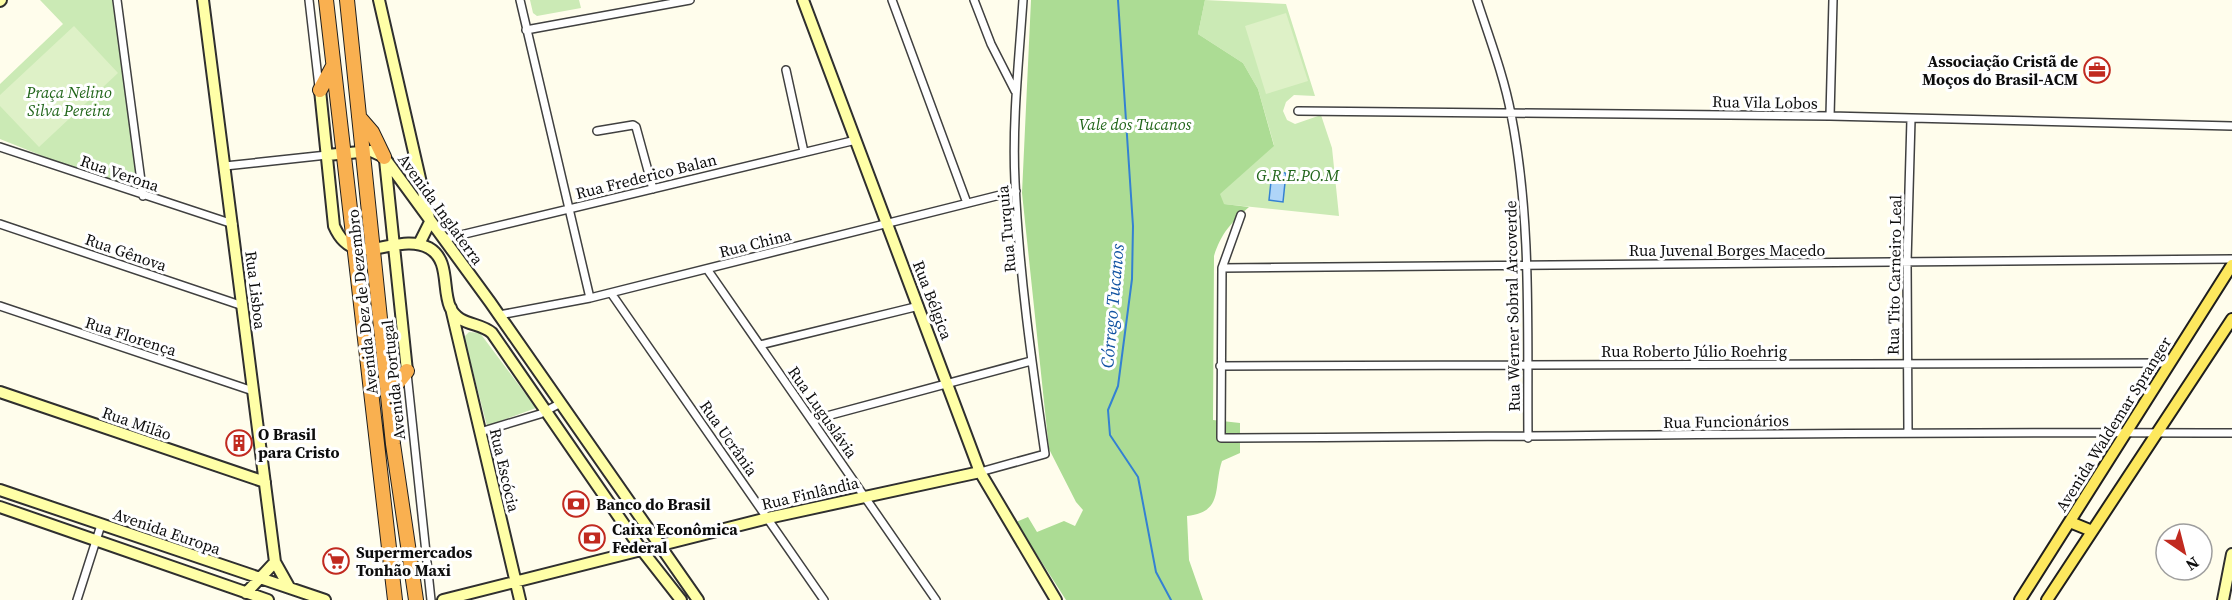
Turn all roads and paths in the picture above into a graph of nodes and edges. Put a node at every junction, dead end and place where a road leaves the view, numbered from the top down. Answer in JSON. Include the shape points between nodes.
{"nodes":[{"id":1,"x":117,"y":0,"type":"edge"},
{"id":2,"x":203,"y":0,"type":"edge"},
{"id":3,"x":309,"y":0,"type":"edge"},
{"id":4,"x":326,"y":0,"type":"edge"},
{"id":5,"x":347,"y":0,"type":"edge"},
{"id":6,"x":379,"y":0,"type":"edge"},
{"id":7,"x":520,"y":0,"type":"edge"},
{"id":8,"x":690,"y":0,"type":"edge"},
{"id":9,"x":803,"y":0,"type":"edge"},
{"id":10,"x":892,"y":0,"type":"edge"},
{"id":11,"x":974,"y":0,"type":"edge"},
{"id":12,"x":1023,"y":0,"type":"edge"},
{"id":13,"x":1477,"y":0,"type":"edge"},
{"id":14,"x":1833,"y":0,"type":"edge"},
{"id":15,"x":526,"y":30,"type":"junction"},
{"id":16,"x":333,"y":66,"type":"junction"},
{"id":17,"x":786,"y":70,"type":"dead end"},
{"id":18,"x":320,"y":90,"type":"junction"},
{"id":19,"x":1016,"y":93,"type":"junction"},
{"id":20,"x":1298,"y":111,"type":"dead end"},
{"id":21,"x":1511,"y":112,"type":"junction"},
{"id":22,"x":1830,"y":116,"type":"junction"},
{"id":23,"x":359,"y":117,"type":"junction"},
{"id":24,"x":1911,"y":119,"type":"junction"},
{"id":25,"x":2232,"y":126,"type":"edge"},
{"id":26,"x":597,"y":131,"type":"dead end"},
{"id":27,"x":856,"y":140,"type":"junction"},
{"id":28,"x":0,"y":147,"type":"edge"},
{"id":29,"x":363,"y":152,"type":"junction"},
{"id":30,"x":804,"y":152,"type":"junction"},
{"id":31,"x":343,"y":153,"type":"junction"},
{"id":32,"x":327,"y":155,"type":"junction"},
{"id":33,"x":384,"y":157,"type":"junction"},
{"id":34,"x":225,"y":166,"type":"junction"},
{"id":35,"x":653,"y":189,"type":"junction"},
{"id":36,"x":1016,"y":191,"type":"junction"},
{"id":37,"x":143,"y":195,"type":"junction"},
{"id":38,"x":967,"y":203,"type":"junction"},
{"id":39,"x":570,"y":209,"type":"junction"},
{"id":40,"x":1241,"y":214,"type":"dead end"},
{"id":41,"x":430,"y":222,"type":"junction"},
{"id":42,"x":887,"y":223,"type":"junction"},
{"id":43,"x":0,"y":224,"type":"edge"},
{"id":44,"x":232,"y":224,"type":"junction"},
{"id":45,"x":444,"y":239,"type":"junction"},
{"id":46,"x":419,"y":244,"type":"junction"},
{"id":47,"x":394,"y":246,"type":"junction"},
{"id":48,"x":372,"y":248,"type":"junction"},
{"id":49,"x":354,"y":249,"type":"junction"},
{"id":50,"x":2232,"y":260,"type":"edge"},
{"id":51,"x":1907,"y":262,"type":"junction"},
{"id":52,"x":1527,"y":265,"type":"junction"},
{"id":53,"x":2232,"y":265,"type":"edge"},
{"id":54,"x":1222,"y":268,"type":"junction"},
{"id":55,"x":706,"y":269,"type":"junction"},
{"id":56,"x":611,"y":293,"type":"junction"},
{"id":57,"x":590,"y":298,"type":"junction"},
{"id":58,"x":0,"y":306,"type":"edge"},
{"id":59,"x":243,"y":306,"type":"junction"},
{"id":60,"x":919,"y":306,"type":"junction"},
{"id":61,"x":450,"y":308,"type":"junction"},
{"id":62,"x":499,"y":315,"type":"junction"},
{"id":63,"x":2232,"y":319,"type":"edge"},
{"id":64,"x":467,"y":323,"type":"junction"},
{"id":65,"x":489,"y":330,"type":"junction"},
{"id":66,"x":760,"y":345,"type":"junction"},
{"id":67,"x":460,"y":348,"type":"junction"},
{"id":68,"x":1031,"y":361,"type":"junction"},
{"id":69,"x":2168,"y":363,"type":"junction"},
{"id":70,"x":1906,"y":364,"type":"junction"},
{"id":71,"x":1527,"y":365,"type":"junction"},
{"id":72,"x":1220,"y":366,"type":"junction"},
{"id":73,"x":407,"y":371,"type":"junction"},
{"id":74,"x":949,"y":385,"type":"junction"},
{"id":75,"x":254,"y":391,"type":"junction"},
{"id":76,"x":0,"y":392,"type":"edge"},
{"id":77,"x":388,"y":395,"type":"junction"},
{"id":78,"x":559,"y":404,"type":"junction"},
{"id":79,"x":546,"y":412,"type":"junction"},
{"id":80,"x":812,"y":420,"type":"junction"},
{"id":81,"x":1908,"y":431,"type":"junction"},
{"id":82,"x":480,"y":432,"type":"junction"},
{"id":83,"x":2124,"y":432,"type":"junction"},
{"id":84,"x":2157,"y":432,"type":"junction"},
{"id":85,"x":2232,"y":433,"type":"edge"},
{"id":86,"x":1528,"y":438,"type":"junction"},
{"id":87,"x":1045,"y":454,"type":"joint"},
{"id":88,"x":980,"y":472,"type":"junction"},
{"id":89,"x":265,"y":482,"type":"junction"},
{"id":90,"x":0,"y":490,"type":"edge"},
{"id":91,"x":864,"y":495,"type":"junction"},
{"id":92,"x":0,"y":507,"type":"edge"},
{"id":93,"x":768,"y":518,"type":"junction"},
{"id":94,"x":2070,"y":522,"type":"junction"},
{"id":95,"x":101,"y":525,"type":"junction"},
{"id":96,"x":2092,"y":531,"type":"junction"},
{"id":97,"x":96,"y":540,"type":"junction"},
{"id":98,"x":658,"y":545,"type":"junction"},
{"id":99,"x":641,"y":549,"type":"junction"},
{"id":100,"x":2232,"y":555,"type":"edge"},
{"id":101,"x":275,"y":562,"type":"junction"},
{"id":102,"x":261,"y":579,"type":"junction"},
{"id":103,"x":515,"y":581,"type":"junction"},
{"id":104,"x":289,"y":586,"type":"junction"},
{"id":105,"x":244,"y":596,"type":"edge"},
{"id":106,"x":77,"y":600,"type":"edge"},
{"id":107,"x":268,"y":600,"type":"edge"},
{"id":108,"x":326,"y":600,"type":"edge"},
{"id":109,"x":395,"y":600,"type":"edge"},
{"id":110,"x":416,"y":600,"type":"edge"},
{"id":111,"x":431,"y":600,"type":"edge"},
{"id":112,"x":443,"y":600,"type":"edge"},
{"id":113,"x":520,"y":600,"type":"edge"},
{"id":114,"x":681,"y":600,"type":"edge"},
{"id":115,"x":698,"y":600,"type":"edge"},
{"id":116,"x":824,"y":600,"type":"edge"},
{"id":117,"x":936,"y":600,"type":"edge"},
{"id":118,"x":1056,"y":600,"type":"edge"},
{"id":119,"x":2020,"y":600,"type":"edge"},
{"id":120,"x":2047,"y":600,"type":"edge"},
{"id":121,"x":2223,"y":600,"type":"edge"}],
"edges":[{"from":1,"to":37,"type":"street"},
{"from":2,"to":34,"type":"street","name":"Rua Lisboa"},
{"from":3,"to":18,"type":"street"},
{"from":4,"to":16,"type":"highway","name":"Avenida Dez de Dezembro"},
{"from":5,"to":23,"type":"highway","name":"Avenida Dez de Dezembro"},
{"from":6,"to":41,"type":"street"},
{"from":7,"to":15,"type":"street"},
{"from":8,"to":15,"type":"street"},
{"from":9,"to":27,"type":"street","name":"Rua Bélgica"},
{"from":10,"to":38,"type":"street"},
{"from":11,"to":19,"type":"street"},
{"from":12,"to":19,"type":"street","name":"Rua Turquia"},
{"from":13,"to":21,"type":"street","name":"Rua Werner Sobral Arcoverde"},
{"from":14,"to":22,"type":"street"},
{"from":15,"to":39,"type":"street"},
{"from":16,"to":18,"type":"highway"},
{"from":16,"to":31,"type":"highway","name":"Avenida Dez de Dezembro"},
{"from":17,"to":30,"type":"street"},
{"from":18,"to":32,"type":"street"},
{"from":19,"to":36,"type":"street","name":"Rua Turquia"},
{"from":20,"to":21,"type":"street","name":"Rua Vila Lobos"},
{"from":21,"to":22,"type":"street","name":"Rua Vila Lobos"},
{"from":21,"to":52,"type":"street","name":"Rua Werner Sobral Arcoverde","via":[[1523,195]]},
{"from":22,"to":24,"type":"street","name":"Rua Vila Lobos"},
{"from":23,"to":29,"type":"highway","name":"Avenida Dez de Dezembro"},
{"from":23,"to":33,"type":"highway","via":[[372,132]]},
{"from":24,"to":25,"type":"street","name":"Rua Vila Lobos"},
{"from":24,"to":51,"type":"street","name":"Rua Tito Carneiro Leal"},
{"from":26,"to":35,"type":"street","via":[[636,127]]},
{"from":27,"to":30,"type":"street","name":"Rua Frederico Balan"},
{"from":27,"to":42,"type":"street","name":"Rua Bélgica"},
{"from":28,"to":37,"type":"street","name":"Rua Verona"},
{"from":29,"to":31,"type":"street","name":"Avenida Inglaterra"},
{"from":29,"to":33,"type":"street","name":"Avenida Inglaterra"},
{"from":29,"to":48,"type":"highway","name":"Avenida Dez de Dezembro"},
{"from":30,"to":35,"type":"street","name":"Rua Frederico Balan"},
{"from":31,"to":32,"type":"street","name":"Avenida Inglaterra"},
{"from":31,"to":49,"type":"highway","name":"Avenida Dez de Dezembro"},
{"from":32,"to":34,"type":"street"},
{"from":32,"to":49,"type":"street","via":[[334,226],[339,238]]},
{"from":33,"to":41,"type":"street","name":"Avenida Inglaterra"},
{"from":33,"to":47,"type":"street","name":"Avenida Portugal"},
{"from":34,"to":44,"type":"street","name":"Rua Lisboa"},
{"from":35,"to":39,"type":"street","name":"Rua Frederico Balan"},
{"from":36,"to":38,"type":"street","name":"Rua China"},
{"from":36,"to":68,"type":"street","name":"Rua Turquia"},
{"from":37,"to":44,"type":"street","name":"Rua Verona"},
{"from":38,"to":42,"type":"street","name":"Rua China"},
{"from":39,"to":45,"type":"street","name":"Rua Frederico Balan"},
{"from":39,"to":57,"type":"street"},
{"from":40,"to":54,"type":"street"},
{"from":41,"to":45,"type":"street","name":"Avenida Inglaterra"},
{"from":41,"to":46,"type":"street"},
{"from":42,"to":55,"type":"street","name":"Rua China"},
{"from":42,"to":60,"type":"street","name":"Rua Bélgica"},
{"from":43,"to":59,"type":"street","name":"Rua Gênova"},
{"from":44,"to":59,"type":"street","name":"Rua Lisboa"},
{"from":45,"to":62,"type":"street","name":"Avenida Inglaterra"},
{"from":46,"to":47,"type":"street"},
{"from":46,"to":61,"type":"street","name":"Avenida Inglaterra","via":[[430,248],[443,265]]},
{"from":47,"to":48,"type":"street"},
{"from":47,"to":73,"type":"street","name":"Avenida Portugal"},
{"from":48,"to":49,"type":"street"},
{"from":48,"to":77,"type":"highway","name":"Avenida Dez de Dezembro"},
{"from":49,"to":109,"type":"highway","name":"Avenida Dez de Dezembro"},
{"from":50,"to":51,"type":"street","name":"Rua Juvenal Borges Macedo"},
{"from":51,"to":52,"type":"street","name":"Rua Juvenal Borges Macedo"},
{"from":51,"to":70,"type":"street","name":"Rua Tito Carneiro Leal"},
{"from":52,"to":54,"type":"street","name":"Rua Juvenal Borges Macedo"},
{"from":52,"to":71,"type":"street","name":"Rua Werner Sobral Arcoverde"},
{"from":53,"to":69,"type":"main road","name":"Avenida Waldemar Spranger"},
{"from":54,"to":72,"type":"street"},
{"from":55,"to":56,"type":"street","name":"Rua China"},
{"from":55,"to":66,"type":"street","name":"Rua Luguslávia"},
{"from":56,"to":57,"type":"street","name":"Rua China"},
{"from":56,"to":93,"type":"street","name":"Rua Ucrânia"},
{"from":57,"to":62,"type":"street","name":"Rua China"},
{"from":58,"to":75,"type":"street","name":"Rua Florença"},
{"from":59,"to":75,"type":"street","name":"Rua Lisboa"},
{"from":60,"to":66,"type":"street"},
{"from":60,"to":74,"type":"street","name":"Rua Bélgica"},
{"from":61,"to":64,"type":"street"},
{"from":61,"to":67,"type":"street","name":"Rua Escócia"},
{"from":62,"to":65,"type":"street"},
{"from":62,"to":78,"type":"street","name":"Avenida Inglaterra"},
{"from":63,"to":84,"type":"main road"},
{"from":64,"to":65,"type":"street"},
{"from":64,"to":67,"type":"street","name":"Rua Escócia"},
{"from":65,"to":79,"type":"street"},
{"from":66,"to":80,"type":"street","name":"Rua Luguslávia"},
{"from":67,"to":82,"type":"street","name":"Rua Escócia"},
{"from":68,"to":74,"type":"street"},
{"from":68,"to":87,"type":"street","name":"Rua Turquia"},
{"from":69,"to":70,"type":"street","name":"Rua Roberto Júlio Roehrig"},
{"from":69,"to":83,"type":"main road","name":"Avenida Waldemar Spranger"},
{"from":70,"to":71,"type":"street","name":"Rua Roberto Júlio Roehrig"},
{"from":70,"to":81,"type":"street","name":"Rua Tito Carneiro Leal"},
{"from":71,"to":72,"type":"street","name":"Rua Roberto Júlio Roehrig"},
{"from":71,"to":86,"type":"street","name":"Rua Werner Sobral Arcoverde"},
{"from":72,"to":86,"type":"street","name":"Rua Funcionários","via":[[1221,438]]},
{"from":73,"to":77,"type":"highway"},
{"from":73,"to":111,"type":"street","name":"Avenida Portugal"},
{"from":74,"to":80,"type":"street"},
{"from":74,"to":88,"type":"street","name":"Rua Bélgica"},
{"from":75,"to":89,"type":"street","name":"Rua Lisboa"},
{"from":76,"to":89,"type":"street","name":"Rua Milão"},
{"from":77,"to":110,"type":"highway","name":"Avenida Dez de Dezembro"},
{"from":78,"to":79,"type":"street"},
{"from":78,"to":98,"type":"street","name":"Avenida Inglaterra"},
{"from":79,"to":82,"type":"street"},
{"from":79,"to":99,"type":"street"},
{"from":80,"to":91,"type":"street","name":"Rua Luguslávia"},
{"from":81,"to":83,"type":"street","name":"Rua Funcionários"},
{"from":81,"to":86,"type":"street","name":"Rua Funcionários"},
{"from":82,"to":103,"type":"street","name":"Rua Escócia"},
{"from":83,"to":84,"type":"street","name":"Rua Funcionários"},
{"from":83,"to":94,"type":"main road","name":"Avenida Waldemar Spranger"},
{"from":84,"to":85,"type":"street","name":"Rua Funcionários"},
{"from":84,"to":96,"type":"main road"},
{"from":87,"to":88,"type":"street","name":"Rua Finlândia"},
{"from":88,"to":91,"type":"street","name":"Rua Finlândia"},
{"from":88,"to":118,"type":"street","name":"Rua Bélgica"},
{"from":89,"to":101,"type":"street","name":"Rua Lisboa"},
{"from":90,"to":95,"type":"street","name":"Avenida Europa"},
{"from":91,"to":93,"type":"street","name":"Rua Finlândia"},
{"from":91,"to":117,"type":"street","name":"Rua Luguslávia"},
{"from":92,"to":97,"type":"street","name":"Avenida Europa"},
{"from":93,"to":98,"type":"street","name":"Rua Finlândia"},
{"from":93,"to":116,"type":"street","name":"Rua Ucrânia"},
{"from":94,"to":96,"type":"main road"},
{"from":94,"to":119,"type":"main road","name":"Avenida Waldemar Spranger"},
{"from":95,"to":97,"type":"street"},
{"from":95,"to":102,"type":"street","name":"Avenida Europa"},
{"from":96,"to":120,"type":"main road"},
{"from":97,"to":105,"type":"street","name":"Avenida Europa"},
{"from":97,"to":106,"type":"street"},
{"from":98,"to":99,"type":"street","name":"Rua Finlândia"},
{"from":98,"to":115,"type":"street","name":"Avenida Inglaterra"},
{"from":99,"to":103,"type":"street","name":"Rua Finlândia"},
{"from":99,"to":114,"type":"street"},
{"from":100,"to":121,"type":"street"},
{"from":101,"to":102,"type":"street"},
{"from":101,"to":104,"type":"street"},
{"from":102,"to":104,"type":"street","name":"Avenida Europa"},
{"from":102,"to":105,"type":"street"},
{"from":103,"to":112,"type":"street","name":"Rua Finlândia"},
{"from":103,"to":113,"type":"street","name":"Rua Escócia"},
{"from":104,"to":108,"type":"street","name":"Avenida Europa"},
{"from":105,"to":107,"type":"street","name":"Avenida Europa"}]}
